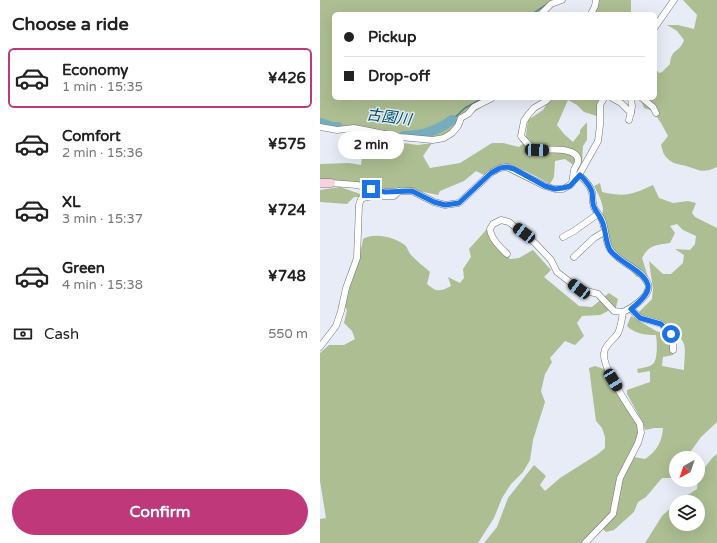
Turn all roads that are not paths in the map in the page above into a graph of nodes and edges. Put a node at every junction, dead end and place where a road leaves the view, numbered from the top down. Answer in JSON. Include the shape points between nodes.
{"nodes":[{"id":1,"x":562,"y":0,"type":"edge"},
{"id":2,"x":596,"y":0,"type":"edge"},
{"id":3,"x":674,"y":0,"type":"edge"},
{"id":4,"x":543,"y":12,"type":"edge"},
{"id":5,"x":592,"y":12,"type":"edge"},
{"id":6,"x":657,"y":24,"type":"edge"},
{"id":7,"x":488,"y":100,"type":"edge"},
{"id":8,"x":547,"y":100,"type":"edge"},
{"id":9,"x":603,"y":100,"type":"edge"},
{"id":10,"x":616,"y":100,"type":"edge"},
{"id":11,"x":631,"y":100,"type":"edge"},
{"id":12,"x":644,"y":100,"type":"edge"},
{"id":13,"x":631,"y":113,"type":"junction"},
{"id":14,"x":656,"y":113,"type":"dead end"},
{"id":15,"x":629,"y":120,"type":"dead end"},
{"id":16,"x":320,"y":127,"type":"edge"},
{"id":17,"x":580,"y":175,"type":"junction"},
{"id":18,"x":320,"y":183,"type":"edge"},
{"id":19,"x":331,"y":183,"type":"joint"},
{"id":20,"x":572,"y":183,"type":"junction"},
{"id":21,"x":399,"y":191,"type":"junction"},
{"id":22,"x":598,"y":214,"type":"junction"},
{"id":23,"x":604,"y":232,"type":"junction"},
{"id":24,"x":563,"y":237,"type":"dead end"},
{"id":25,"x":507,"y":254,"type":"dead end"},
{"id":26,"x":574,"y":258,"type":"dead end"},
{"id":27,"x":631,"y":309,"type":"junction"},
{"id":28,"x":624,"y":312,"type":"junction"},
{"id":29,"x":320,"y":348,"type":"edge"},
{"id":30,"x":673,"y":350,"type":"dead end"},
{"id":31,"x":585,"y":543,"type":"edge"}],
"edges":[{"from":1,"to":4,"type":"street","via":[[551,4]]},
{"from":2,"to":5,"type":"street"},
{"from":3,"to":6,"type":"street"},
{"from":7,"to":16,"type":"street","via":[[461,118],[452,133],[433,140],[354,128],[337,130]]},
{"from":8,"to":20,"type":"street","via":[[528,115],[521,136],[532,148],[569,150],[574,153],[578,163]]},
{"from":9,"to":17,"type":"street","via":[[600,105],[598,141]]},
{"from":10,"to":13,"type":"street"},
{"from":11,"to":13,"type":"street"},
{"from":12,"to":14,"type":"street"},
{"from":13,"to":15,"type":"street"},
{"from":17,"to":20,"type":"street"},
{"from":17,"to":22,"type":"street","via":[[592,192],[593,206]]},
{"from":18,"to":19,"type":"street"},
{"from":19,"to":21,"type":"street","via":[[356,185],[385,192]]},
{"from":20,"to":21,"type":"street","via":[[555,189],[507,167],[491,173],[459,203],[445,205],[412,191]]},
{"from":21,"to":29,"type":"street","via":[[394,196],[369,196],[361,199],[357,258],[336,326]]},
{"from":22,"to":23,"type":"street"},
{"from":22,"to":24,"type":"street"},
{"from":23,"to":26,"type":"street","via":[[594,238]]},
{"from":23,"to":27,"type":"street","via":[[612,253],[635,269],[648,284],[648,291]]},
{"from":25,"to":28,"type":"street","via":[[490,232],[493,224],[501,220],[509,222],[535,243],[551,260],[557,272],[579,289],[598,294],[614,311]]},
{"from":27,"to":28,"type":"street"},
{"from":27,"to":30,"type":"street","via":[[640,318],[661,324],[670,332]]},
{"from":28,"to":31,"type":"street","via":[[618,332],[606,346],[604,362],[640,424],[641,432],[620,478],[613,514]]}]}
